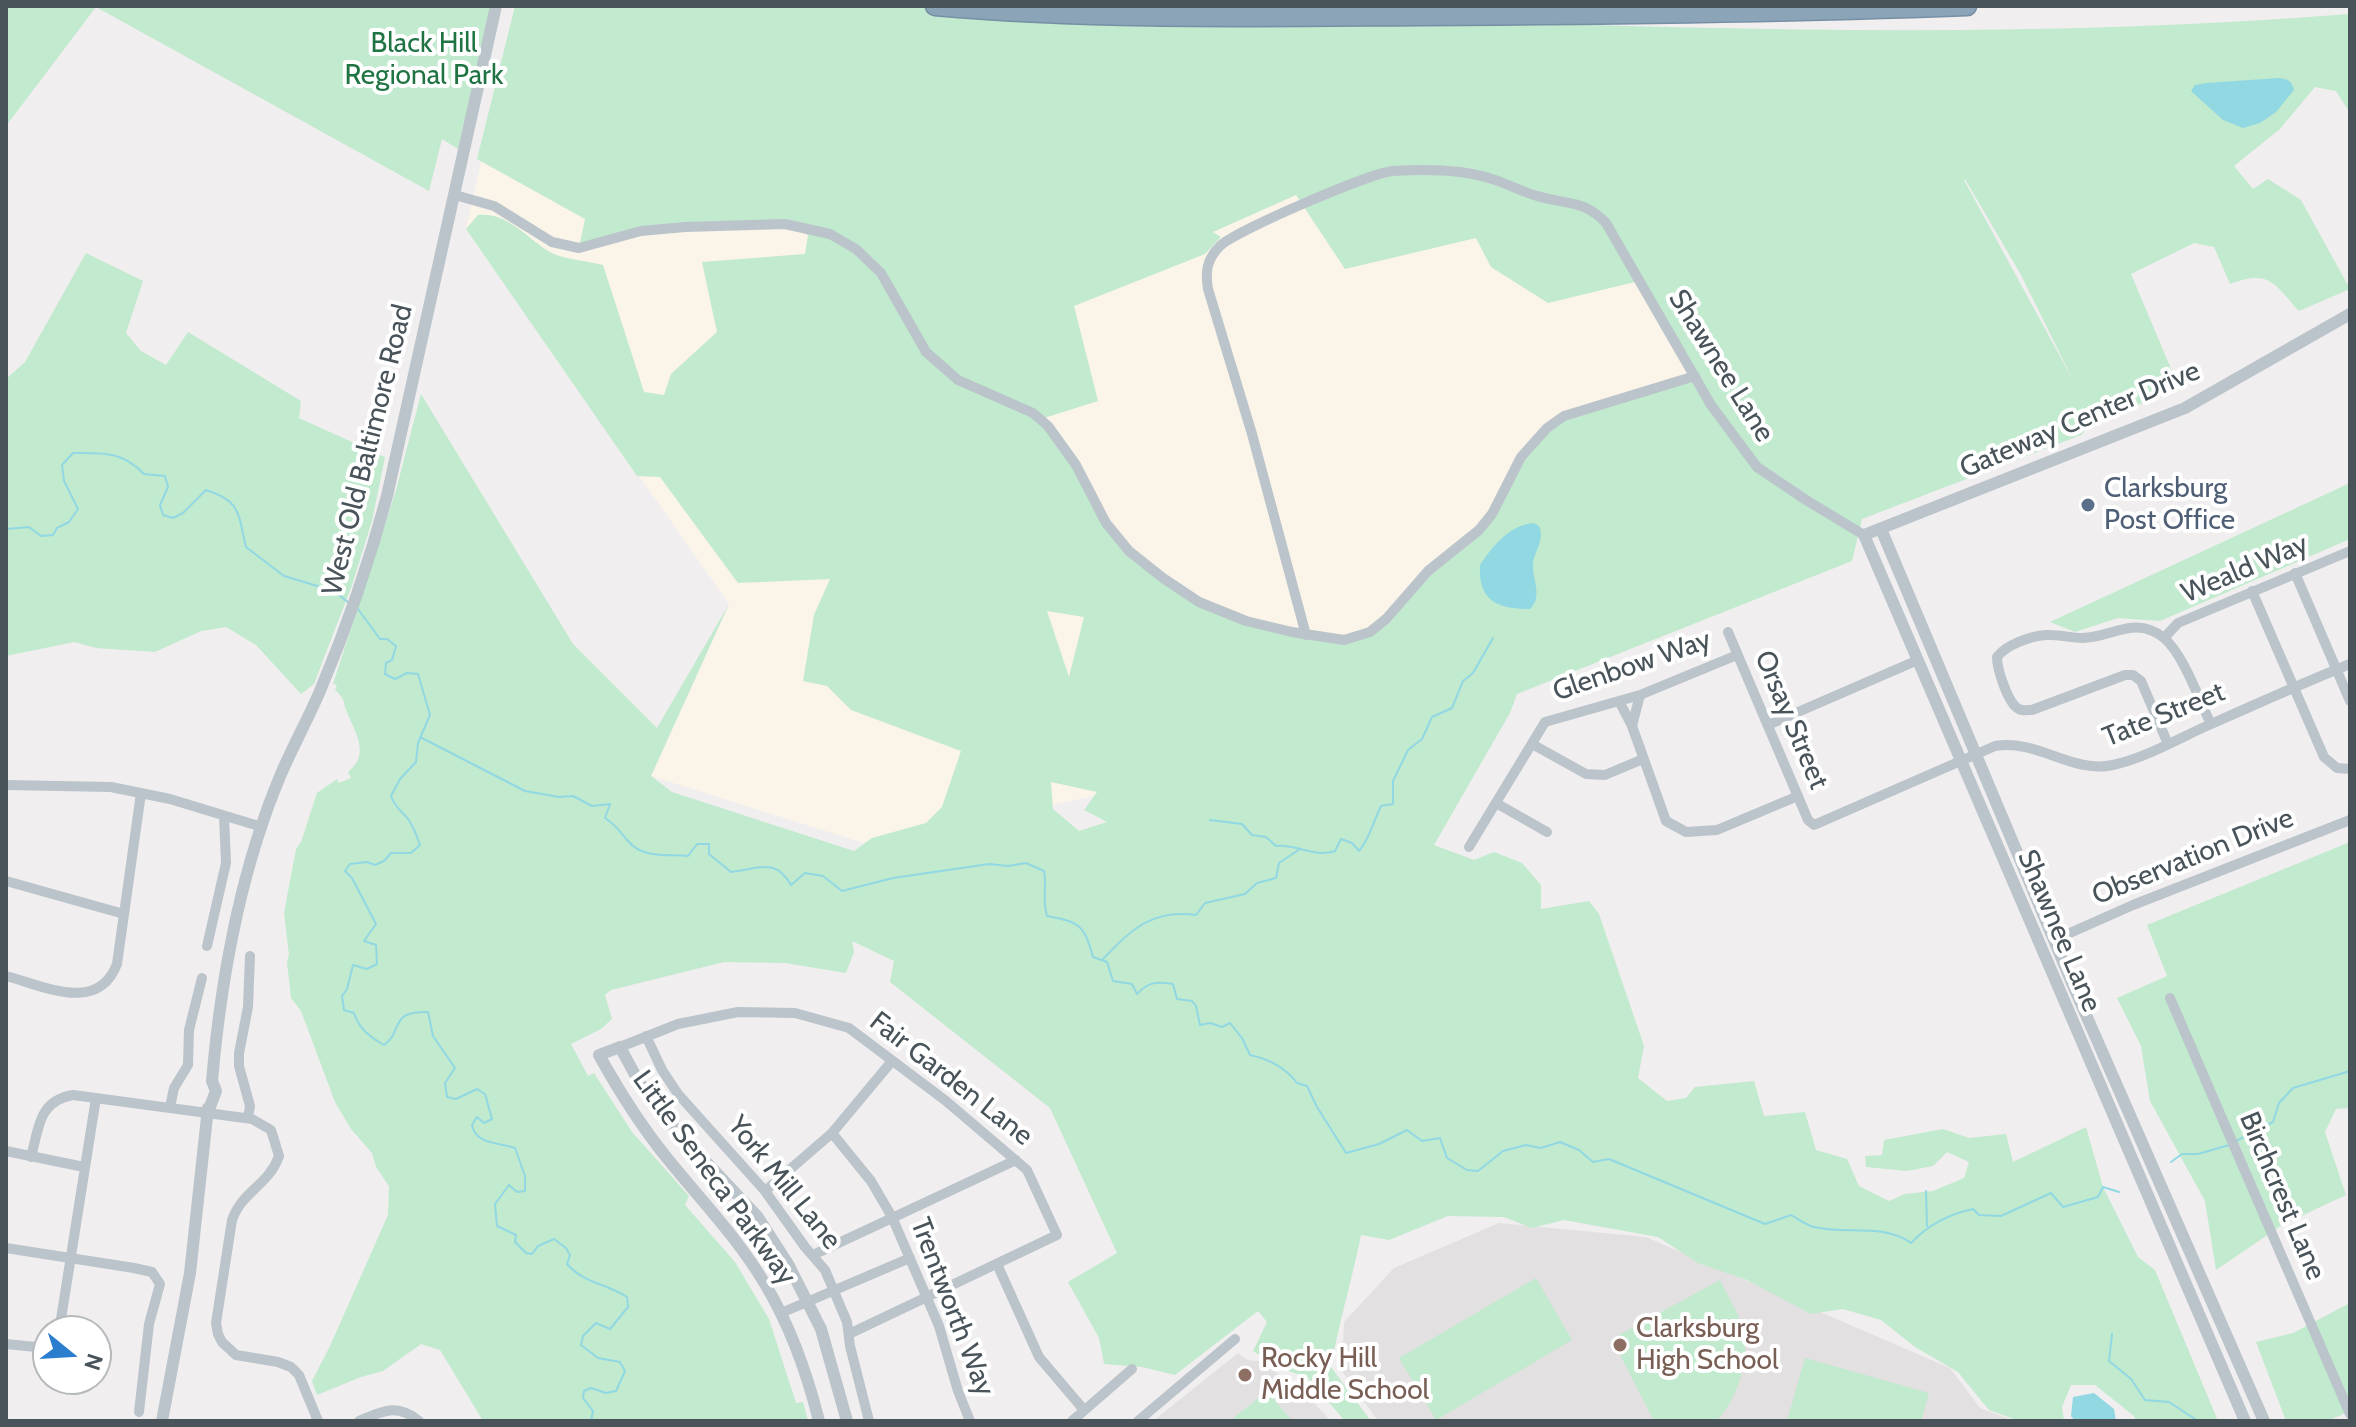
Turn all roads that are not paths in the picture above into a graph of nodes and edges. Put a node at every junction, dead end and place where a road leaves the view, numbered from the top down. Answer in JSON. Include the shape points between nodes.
{"nodes":[{"id":1,"x":496,"y":6,"type":"edge"},
{"id":2,"x":935,"y":6,"type":"edge"},
{"id":3,"x":1967,"y":6,"type":"edge"},
{"id":4,"x":455,"y":195,"type":"junction"},
{"id":5,"x":2350,"y":314,"type":"edge"},
{"id":6,"x":1695,"y":376,"type":"junction"},
{"id":7,"x":1881,"y":529,"type":"junction"},
{"id":8,"x":1864,"y":535,"type":"junction"},
{"id":9,"x":2350,"y":551,"type":"edge"},
{"id":10,"x":2295,"y":573,"type":"junction"},
{"id":11,"x":2252,"y":591,"type":"junction"},
{"id":12,"x":1728,"y":632,"type":"dead end"},
{"id":13,"x":1306,"y":635,"type":"junction"},
{"id":14,"x":2164,"y":638,"type":"junction"},
{"id":15,"x":1737,"y":655,"type":"junction"},
{"id":16,"x":1918,"y":660,"type":"junction"},
{"id":17,"x":2350,"y":664,"type":"edge"},
{"id":18,"x":2337,"y":669,"type":"junction"},
{"id":19,"x":2295,"y":688,"type":"junction"},
{"id":20,"x":1640,"y":695,"type":"junction"},
{"id":21,"x":1619,"y":701,"type":"junction"},
{"id":22,"x":2350,"y":701,"type":"edge"},
{"id":23,"x":2211,"y":724,"type":"junction"},
{"id":24,"x":1768,"y":725,"type":"junction"},
{"id":25,"x":1632,"y":726,"type":"junction"},
{"id":26,"x":1532,"y":744,"type":"junction"},
{"id":27,"x":2168,"y":744,"type":"junction"},
{"id":28,"x":1975,"y":754,"type":"junction"},
{"id":29,"x":1643,"y":759,"type":"junction"},
{"id":30,"x":1961,"y":760,"type":"junction"},
{"id":31,"x":2350,"y":769,"type":"edge"},
{"id":32,"x":6,"y":785,"type":"edge"},
{"id":33,"x":141,"y":793,"type":"junction"},
{"id":34,"x":1798,"y":796,"type":"junction"},
{"id":35,"x":1496,"y":803,"type":"junction"},
{"id":36,"x":224,"y":816,"type":"junction"},
{"id":37,"x":2350,"y":820,"type":"edge"},
{"id":38,"x":1814,"y":825,"type":"joint"},
{"id":39,"x":262,"y":827,"type":"junction"},
{"id":40,"x":1547,"y":832,"type":"dead end"},
{"id":41,"x":1469,"y":847,"type":"dead end"},
{"id":42,"x":6,"y":881,"type":"edge"},
{"id":43,"x":124,"y":914,"type":"junction"},
{"id":44,"x":2054,"y":940,"type":"junction"},
{"id":45,"x":207,"y":946,"type":"dead end"},
{"id":46,"x":250,"y":956,"type":"dead end"},
{"id":47,"x":6,"y":976,"type":"edge"},
{"id":48,"x":202,"y":978,"type":"dead end"},
{"id":49,"x":2170,"y":998,"type":"dead end"},
{"id":50,"x":646,"y":1036,"type":"junction"},
{"id":51,"x":620,"y":1047,"type":"junction"},
{"id":52,"x":599,"y":1055,"type":"joint"},
{"id":53,"x":892,"y":1061,"type":"junction"},
{"id":54,"x":96,"y":1098,"type":"junction"},
{"id":55,"x":170,"y":1107,"type":"junction"},
{"id":56,"x":208,"y":1112,"type":"junction"},
{"id":57,"x":248,"y":1118,"type":"junction"},
{"id":58,"x":832,"y":1133,"type":"junction"},
{"id":59,"x":6,"y":1151,"type":"edge"},
{"id":60,"x":31,"y":1157,"type":"junction"},
{"id":61,"x":1016,"y":1160,"type":"junction"},
{"id":62,"x":84,"y":1167,"type":"junction"},
{"id":63,"x":765,"y":1191,"type":"junction"},
{"id":64,"x":891,"y":1216,"type":"junction"},
{"id":65,"x":6,"y":1248,"type":"edge"},
{"id":66,"x":813,"y":1255,"type":"junction"},
{"id":67,"x":71,"y":1258,"type":"junction"},
{"id":68,"x":910,"y":1258,"type":"junction"},
{"id":69,"x":997,"y":1264,"type":"junction"},
{"id":70,"x":835,"y":1290,"type":"junction"},
{"id":71,"x":927,"y":1299,"type":"junction"},
{"id":72,"x":807,"y":1302,"type":"junction"},
{"id":73,"x":781,"y":1313,"type":"junction"},
{"id":74,"x":62,"y":1315,"type":"edge"},
{"id":75,"x":849,"y":1334,"type":"junction"},
{"id":76,"x":1235,"y":1339,"type":"dead end"},
{"id":77,"x":6,"y":1344,"type":"edge"},
{"id":78,"x":32,"y":1347,"type":"edge"},
{"id":79,"x":1132,"y":1369,"type":"dead end"},
{"id":80,"x":1084,"y":1410,"type":"junction"},
{"id":81,"x":139,"y":1412,"type":"dead end"},
{"id":82,"x":2350,"y":1414,"type":"edge"},
{"id":83,"x":162,"y":1421,"type":"edge"},
{"id":84,"x":318,"y":1421,"type":"edge"},
{"id":85,"x":359,"y":1421,"type":"edge"},
{"id":86,"x":419,"y":1421,"type":"edge"},
{"id":87,"x":819,"y":1421,"type":"edge"},
{"id":88,"x":847,"y":1421,"type":"edge"},
{"id":89,"x":869,"y":1421,"type":"edge"},
{"id":90,"x":970,"y":1421,"type":"edge"},
{"id":91,"x":1072,"y":1421,"type":"edge"},
{"id":92,"x":1138,"y":1421,"type":"edge"},
{"id":93,"x":2245,"y":1421,"type":"edge"},
{"id":94,"x":2264,"y":1421,"type":"edge"}],
"edges":[{"from":1,"to":4,"type":"street","name":"West Old Baltimore Road"},
{"from":2,"to":3,"type":"highway","via":[[1159,16]]},
{"from":4,"to":13,"type":"street","via":[[494,206],[552,242],[579,248],[641,231],[685,227],[785,224],[830,234],[881,273],[926,352],[958,380],[1033,413],[1048,426],[1076,465],[1106,523],[1129,551],[1199,602],[1246,621]]},
{"from":4,"to":39,"type":"street","name":"West Old Baltimore Road","via":[[387,496],[357,598]]},
{"from":5,"to":7,"type":"street","name":"Gateway Center Drive","via":[[2185,408]]},
{"from":6,"to":8,"type":"street","name":"Shawnee Lane","via":[[1757,467]]},
{"from":6,"to":13,"type":"street","via":[[1564,416],[1521,457],[1479,530],[1428,571],[1386,619],[1370,632],[1344,640]]},
{"from":6,"to":13,"type":"street","name":"Shawnee Lane","via":[[1606,223],[1582,204],[1540,197],[1488,177],[1389,171],[1227,240],[1210,258],[1205,272],[1208,289]]},
{"from":7,"to":8,"type":"street","name":"Gateway Center Drive"},
{"from":7,"to":28,"type":"street","name":"Shawnee Lane"},
{"from":8,"to":16,"type":"street","name":"Shawnee Lane"},
{"from":9,"to":10,"type":"street","name":"Weald Way"},
{"from":10,"to":11,"type":"street","name":"Weald Way"},
{"from":10,"to":18,"type":"street"},
{"from":11,"to":14,"type":"street","name":"Weald Way","via":[[2178,623]]},
{"from":11,"to":19,"type":"street"},
{"from":12,"to":15,"type":"street","name":"Orsay Street"},
{"from":14,"to":23,"type":"street","via":[[2175,649]]},
{"from":14,"to":27,"type":"street","via":[[2135,626],[2084,638],[2033,637],[2002,650],[1997,667],[2012,704],[2021,710],[2133,675],[2141,681]]},
{"from":15,"to":20,"type":"street","name":"Glenbow Way"},
{"from":15,"to":24,"type":"street","name":"Orsay Street"},
{"from":16,"to":24,"type":"street"},
{"from":16,"to":30,"type":"street","name":"Shawnee Lane"},
{"from":17,"to":18,"type":"street","name":"Tate Street"},
{"from":18,"to":19,"type":"street","name":"Tate Street"},
{"from":18,"to":22,"type":"street"},
{"from":19,"to":23,"type":"street","name":"Tate Street"},
{"from":19,"to":31,"type":"street","via":[[2324,757],[2337,768]]},
{"from":20,"to":21,"type":"street","name":"Glenbow Way"},
{"from":20,"to":25,"type":"street"},
{"from":21,"to":25,"type":"street"},
{"from":21,"to":26,"type":"street","name":"Glenbow Way","via":[[1545,722]]},
{"from":23,"to":27,"type":"street","name":"Tate Street"},
{"from":24,"to":34,"type":"street","name":"Orsay Street"},
{"from":25,"to":29,"type":"street"},
{"from":26,"to":29,"type":"street","via":[[1586,774],[1605,775]]},
{"from":26,"to":35,"type":"street","name":"Glenbow Way"},
{"from":27,"to":28,"type":"street","name":"Tate Street","via":[[2112,765],[2076,763],[2012,743]]},
{"from":28,"to":30,"type":"street","name":"Tate Street"},
{"from":28,"to":44,"type":"street","name":"Shawnee Lane"},
{"from":29,"to":34,"type":"street","via":[[1666,821],[1686,832],[1717,830]]},
{"from":30,"to":38,"type":"street","name":"Tate Street"},
{"from":30,"to":93,"type":"street","name":"Shawnee Lane"},
{"from":32,"to":33,"type":"street","via":[[111,787]]},
{"from":33,"to":36,"type":"street"},
{"from":33,"to":43,"type":"street"},
{"from":34,"to":38,"type":"street","name":"Orsay Street"},
{"from":35,"to":40,"type":"street"},
{"from":35,"to":41,"type":"street","name":"Glenbow Way"},
{"from":36,"to":39,"type":"street"},
{"from":36,"to":45,"type":"street","via":[[226,863]]},
{"from":37,"to":44,"type":"street","name":"Observation Drive"},
{"from":39,"to":56,"type":"street","name":"West Old Baltimore Road","via":[[219,1007],[212,1081],[216,1091]]},
{"from":42,"to":43,"type":"street"},
{"from":43,"to":47,"type":"street","via":[[117,964],[94,991],[75,995]]},
{"from":44,"to":94,"type":"street","name":"Shawnee Lane"},
{"from":46,"to":57,"type":"street","via":[[239,1053]]},
{"from":48,"to":55,"type":"street","via":[[189,1030],[188,1065]]},
{"from":49,"to":82,"type":"street","name":"Birchcrest Lane"},
{"from":50,"to":51,"type":"street","name":"Fair Garden Lane"},
{"from":50,"to":53,"type":"street","name":"Fair Garden Lane","via":[[738,1012],[795,1013],[849,1028]]},
{"from":50,"to":63,"type":"street","name":"York Mill Lane","via":[[678,1094]]},
{"from":51,"to":52,"type":"street","name":"Fair Garden Lane"},
{"from":51,"to":72,"type":"street","name":"Little Seneca Parkway","via":[[664,1117],[757,1216]]},
{"from":52,"to":73,"type":"street","name":"Little Seneca Parkway","via":[[624,1099],[734,1238]]},
{"from":53,"to":58,"type":"street"},
{"from":53,"to":61,"type":"street","name":"Fair Garden Lane"},
{"from":54,"to":55,"type":"street"},
{"from":54,"to":60,"type":"street","via":[[59,1097],[50,1105],[42,1115]]},
{"from":54,"to":62,"type":"street"},
{"from":55,"to":56,"type":"street"},
{"from":56,"to":57,"type":"street"},
{"from":56,"to":83,"type":"street","name":"West Old Baltimore Road","via":[[190,1273]]},
{"from":57,"to":84,"type":"street","via":[[271,1130],[279,1156],[270,1175],[237,1205],[216,1323],[222,1342],[236,1355],[291,1367]]},
{"from":58,"to":63,"type":"street"},
{"from":58,"to":64,"type":"street","name":"Trentworth Way"},
{"from":59,"to":60,"type":"street"},
{"from":60,"to":62,"type":"street"},
{"from":61,"to":64,"type":"street"},
{"from":61,"to":69,"type":"street","name":"Fair Garden Lane","via":[[1027,1170],[1057,1235]]},
{"from":62,"to":67,"type":"street"},
{"from":63,"to":66,"type":"street","name":"York Mill Lane"},
{"from":64,"to":66,"type":"street"},
{"from":64,"to":68,"type":"street","name":"Trentworth Way"},
{"from":65,"to":67,"type":"street"},
{"from":66,"to":70,"type":"street","name":"York Mill Lane"},
{"from":67,"to":74,"type":"street"},
{"from":67,"to":81,"type":"street","via":[[146,1270],[157,1277]]},
{"from":68,"to":70,"type":"street"},
{"from":68,"to":71,"type":"street","name":"Trentworth Way"},
{"from":69,"to":71,"type":"street","name":"Fair Garden Lane"},
{"from":69,"to":80,"type":"street","via":[[1039,1357]]},
{"from":70,"to":72,"type":"street"},
{"from":70,"to":75,"type":"street","name":"York Mill Lane"},
{"from":71,"to":75,"type":"street","name":"Fair Garden Lane"},
{"from":71,"to":90,"type":"street","name":"Trentworth Way"},
{"from":72,"to":73,"type":"street"},
{"from":72,"to":88,"type":"street","name":"Little Seneca Parkway","via":[[821,1329]]},
{"from":73,"to":87,"type":"street","name":"Little Seneca Parkway"},
{"from":75,"to":89,"type":"street","name":"York Mill Lane"},
{"from":76,"to":92,"type":"street"},
{"from":77,"to":78,"type":"street"},
{"from":79,"to":80,"type":"street"},
{"from":80,"to":91,"type":"street"},
{"from":85,"to":86,"type":"street","via":[[388,1409]]}]}
